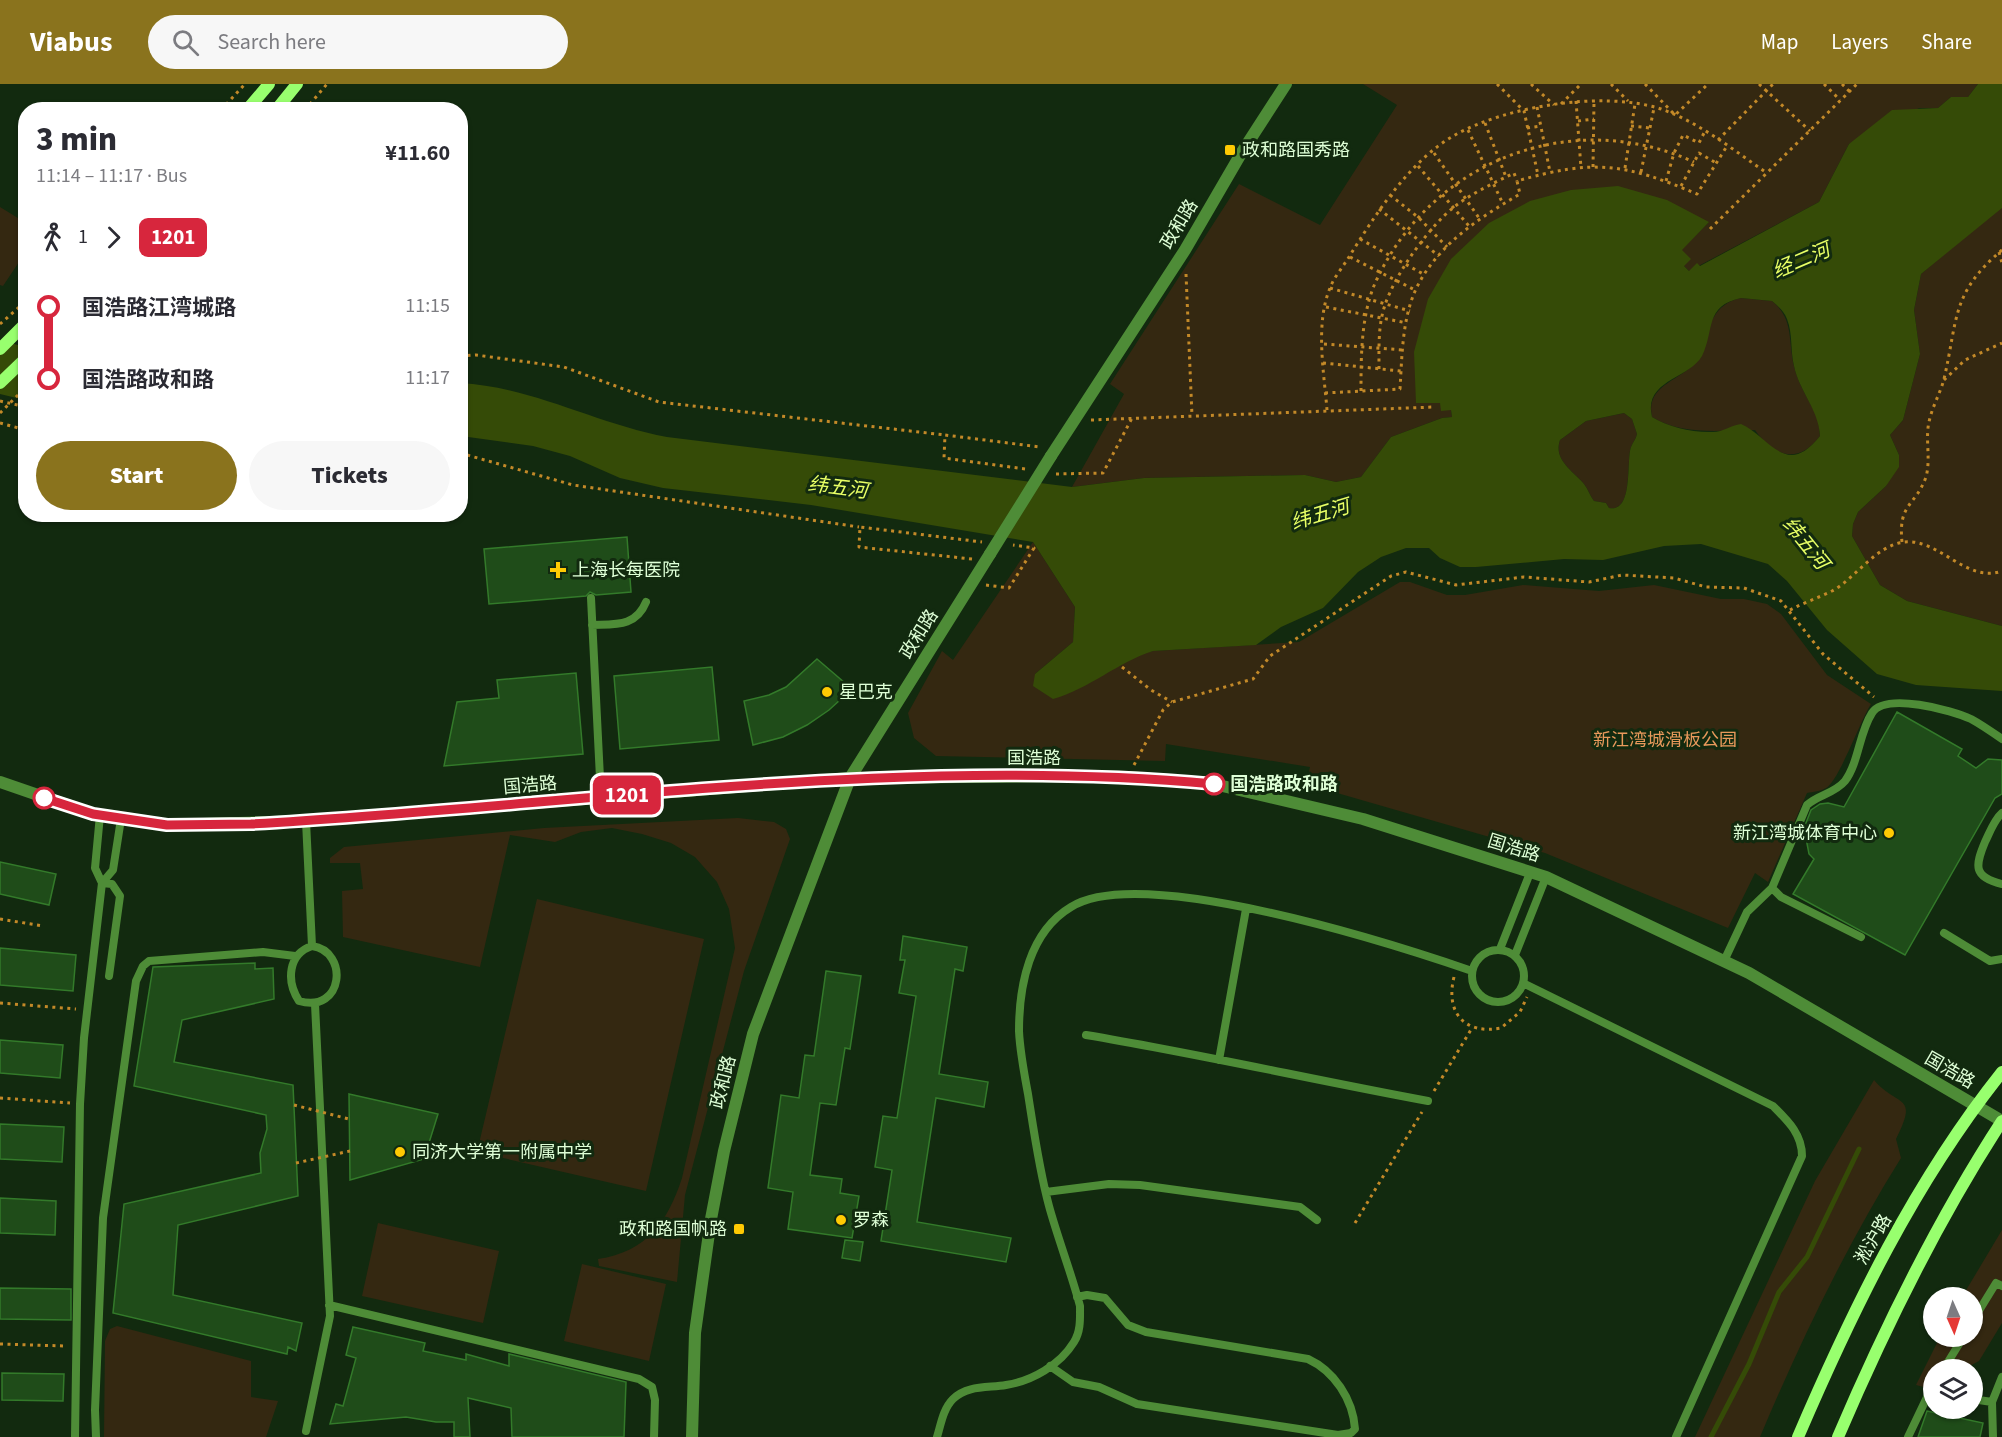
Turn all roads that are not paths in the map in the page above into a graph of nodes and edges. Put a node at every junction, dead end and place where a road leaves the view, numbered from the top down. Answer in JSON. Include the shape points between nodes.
{"nodes":[{"id":1,"x":269,"y":84,"type":"edge"},
{"id":2,"x":297,"y":84,"type":"edge"},
{"id":3,"x":1286,"y":84,"type":"edge"},
{"id":4,"x":254,"y":102,"type":"edge"},
{"id":5,"x":282,"y":102,"type":"edge"},
{"id":6,"x":18,"y":331,"type":"edge"},
{"id":7,"x":0,"y":349,"type":"edge"},
{"id":8,"x":18,"y":366,"type":"edge"},
{"id":9,"x":0,"y":383,"type":"edge"},
{"id":10,"x":591,"y":598,"type":"dead end"},
{"id":11,"x":646,"y":602,"type":"dead end"},
{"id":12,"x":592,"y":625,"type":"junction"},
{"id":13,"x":2002,"y":739,"type":"edge"},
{"id":14,"x":850,"y":778,"type":"junction"},
{"id":15,"x":0,"y":782,"type":"edge"},
{"id":16,"x":601,"y":798,"type":"junction"},
{"id":17,"x":2002,"y":813,"type":"edge"},
{"id":18,"x":100,"y":815,"type":"junction"},
{"id":19,"x":122,"y":819,"type":"junction"},
{"id":20,"x":306,"y":821,"type":"junction"},
{"id":21,"x":113,"y":870,"type":"junction"},
{"id":22,"x":1530,"y":873,"type":"junction"},
{"id":23,"x":1546,"y":877,"type":"junction"},
{"id":24,"x":102,"y":883,"type":"junction"},
{"id":25,"x":112,"y":884,"type":"junction"},
{"id":26,"x":2002,"y":884,"type":"edge"},
{"id":27,"x":1772,"y":888,"type":"junction"},
{"id":28,"x":1246,"y":909,"type":"junction"},
{"id":29,"x":1944,"y":933,"type":"dead end"},
{"id":30,"x":1861,"y":937,"type":"dead end"},
{"id":31,"x":312,"y":946,"type":"junction"},
{"id":32,"x":1500,"y":950,"type":"junction"},
{"id":33,"x":295,"y":956,"type":"junction"},
{"id":34,"x":1515,"y":956,"type":"junction"},
{"id":35,"x":2002,"y":959,"type":"edge"},
{"id":36,"x":1724,"y":961,"type":"junction"},
{"id":37,"x":1472,"y":971,"type":"junction"},
{"id":38,"x":109,"y":976,"type":"dead end"},
{"id":39,"x":1523,"y":983,"type":"junction"},
{"id":40,"x":315,"y":1004,"type":"junction"},
{"id":41,"x":1086,"y":1035,"type":"dead end"},
{"id":42,"x":1219,"y":1060,"type":"junction"},
{"id":43,"x":2002,"y":1072,"type":"edge"},
{"id":44,"x":1428,"y":1101,"type":"road end"},
{"id":45,"x":1975,"y":1106,"type":"junction"},
{"id":46,"x":2002,"y":1121,"type":"edge"},
{"id":47,"x":1046,"y":1192,"type":"junction"},
{"id":48,"x":1317,"y":1220,"type":"dead end"},
{"id":49,"x":2002,"y":1286,"type":"edge"},
{"id":50,"x":1077,"y":1296,"type":"junction"},
{"id":51,"x":1983,"y":1304,"type":"edge"},
{"id":52,"x":329,"y":1305,"type":"junction"},
{"id":53,"x":1050,"y":1366,"type":"junction"},
{"id":54,"x":2002,"y":1377,"type":"edge"},
{"id":55,"x":1983,"y":1401,"type":"edge"},
{"id":56,"x":1992,"y":1402,"type":"junction"},
{"id":57,"x":1923,"y":1408,"type":"edge"},
{"id":58,"x":306,"y":1431,"type":"dead end"},
{"id":59,"x":75,"y":1437,"type":"edge"},
{"id":60,"x":96,"y":1437,"type":"edge"},
{"id":61,"x":654,"y":1437,"type":"edge"},
{"id":62,"x":692,"y":1437,"type":"edge"},
{"id":63,"x":937,"y":1437,"type":"edge"},
{"id":64,"x":1676,"y":1437,"type":"edge"},
{"id":65,"x":1798,"y":1437,"type":"edge"},
{"id":66,"x":1838,"y":1437,"type":"edge"},
{"id":67,"x":1908,"y":1437,"type":"edge"},
{"id":68,"x":1993,"y":1437,"type":"edge"}],
"edges":[{"from":1,"to":4,"type":"main road"},
{"from":2,"to":5,"type":"main road"},
{"from":3,"to":14,"type":"street","name":"政和路","bridge":true,"via":[[1185,250],[988,552]]},
{"from":6,"to":7,"type":"main road"},
{"from":8,"to":9,"type":"main road"},
{"from":10,"to":12,"type":"lane"},
{"from":11,"to":12,"type":"lane","via":[[637,619]]},
{"from":12,"to":16,"type":"lane"},
{"from":13,"to":27,"type":"lane","via":[[1970,719],[1942,709],[1883,703],[1872,711],[1846,780],[1832,793],[1807,806]]},
{"from":14,"to":16,"type":"street","name":"国浩路"},
{"from":14,"to":22,"type":"street","name":"国浩路","via":[[1128,777],[1214,784],[1363,819]]},
{"from":14,"to":62,"type":"street","name":"政和路","via":[[753,1034],[727,1140],[695,1333]]},
{"from":15,"to":18,"type":"street","name":"国浩路"},
{"from":16,"to":20,"type":"street","name":"国浩路"},
{"from":17,"to":26,"type":"lane","via":[[1976,861],[1987,880]]},
{"from":18,"to":19,"type":"street","name":"国浩路"},
{"from":18,"to":24,"type":"lane","via":[[95,868]]},
{"from":19,"to":20,"type":"street","name":"国浩路","via":[[167,825]]},
{"from":19,"to":21,"type":"lane"},
{"from":20,"to":31,"type":"lane"},
{"from":21,"to":24,"type":"lane"},
{"from":21,"to":25,"type":"lane"},
{"from":22,"to":23,"type":"street","name":"国浩路"},
{"from":22,"to":32,"type":"lane"},
{"from":23,"to":34,"type":"lane"},
{"from":23,"to":36,"type":"street","name":"国浩路"},
{"from":24,"to":25,"type":"lane"},
{"from":24,"to":59,"type":"lane","via":[[80,1104]]},
{"from":25,"to":38,"type":"lane","via":[[120,896]]},
{"from":27,"to":30,"type":"lane","via":[[1781,897]]},
{"from":27,"to":36,"type":"lane","via":[[1747,912]]},
{"from":28,"to":37,"type":"lane","via":[[1329,926]]},
{"from":28,"to":42,"type":"lane"},
{"from":28,"to":47,"type":"lane","via":[[1112,893],[1071,906],[1042,934],[1028,963],[1019,1030]]},
{"from":29,"to":35,"type":"lane","via":[[1990,961]]},
{"from":31,"to":33,"type":"lane"},
{"from":31,"to":40,"type":"lane","via":[[324,949],[335,963],[337,979],[329,997]]},
{"from":32,"to":34,"type":"lane"},
{"from":32,"to":37,"type":"lane","via":[[1481,957]]},
{"from":33,"to":40,"type":"lane","via":[[291,966],[294,994],[299,1001]]},
{"from":33,"to":60,"type":"lane","via":[[263,952],[149,961],[136,981],[103,1218]]},
{"from":34,"to":39,"type":"lane","via":[[1521,964]]},
{"from":36,"to":45,"type":"street","name":"国浩路"},
{"from":37,"to":39,"type":"lane","via":[[1473,986],[1486,999],[1510,997]]},
{"from":39,"to":64,"type":"lane","via":[[1773,1106],[1797,1133],[1802,1146],[1802,1156]]},
{"from":40,"to":52,"type":"lane"},
{"from":41,"to":42,"type":"lane"},
{"from":42,"to":44,"type":"lane"},
{"from":43,"to":45,"type":"main road","name":"淞沪路"},
{"from":45,"to":46,"type":"street","name":"国浩路"},
{"from":45,"to":65,"type":"main road","name":"淞沪路","via":[[1862,1296]]},
{"from":46,"to":66,"type":"main road","via":[[1959,1188],[1893,1311]]},
{"from":47,"to":48,"type":"lane","via":[[1109,1184],[1140,1185],[1300,1207]]},
{"from":47,"to":50,"type":"lane"},
{"from":49,"to":51,"type":"lane","via":[[1996,1283]]},
{"from":50,"to":53,"type":"lane","via":[[1080,1326],[1075,1341]]},
{"from":50,"to":53,"type":"lane","via":[[1105,1298],[1128,1325],[1146,1332],[1308,1359],[1327,1369],[1340,1385],[1355,1429],[1338,1435],[1137,1404],[1099,1387],[1072,1382]]},
{"from":52,"to":58,"type":"lane"},
{"from":52,"to":61,"type":"lane","via":[[639,1379],[652,1387]]},
{"from":53,"to":63,"type":"lane","via":[[1027,1380],[966,1390],[944,1412]]},
{"from":54,"to":56,"type":"lane"},
{"from":55,"to":56,"type":"lane"},
{"from":56,"to":68,"type":"lane"},
{"from":57,"to":67,"type":"lane"}]}
